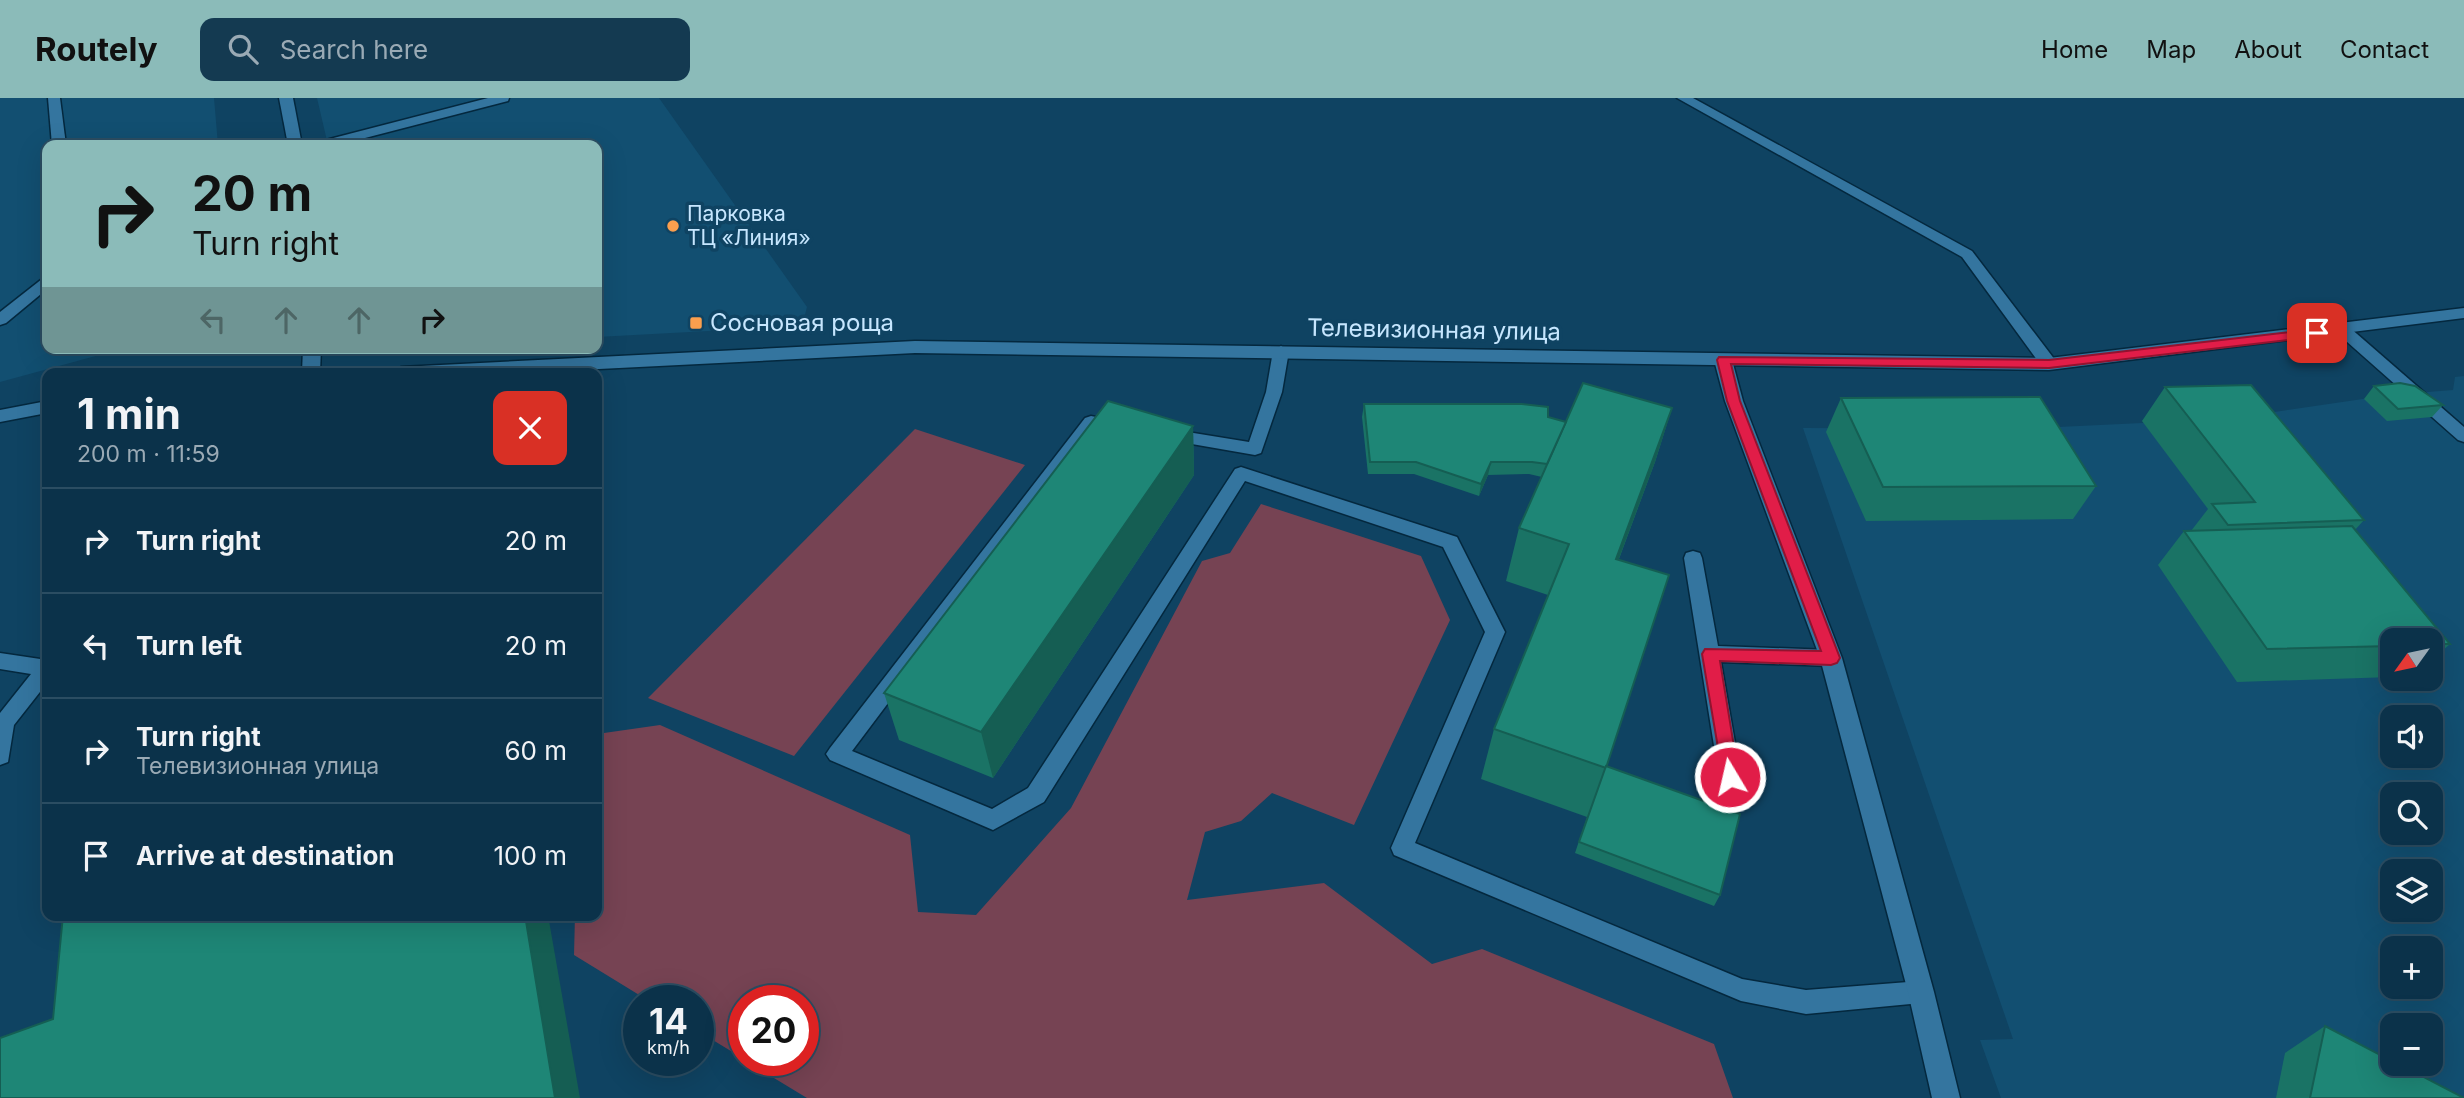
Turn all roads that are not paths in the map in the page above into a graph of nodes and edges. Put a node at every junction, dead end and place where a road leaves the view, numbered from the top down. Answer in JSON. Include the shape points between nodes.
{"nodes":[{"id":1,"x":54,"y":98,"type":"edge"},
{"id":2,"x":286,"y":98,"type":"edge"},
{"id":3,"x":503,"y":98,"type":"edge"},
{"id":4,"x":1683,"y":98,"type":"edge"},
{"id":5,"x":58,"y":140,"type":"edge"},
{"id":6,"x":294,"y":140,"type":"edge"},
{"id":7,"x":342,"y":140,"type":"edge"},
{"id":8,"x":42,"y":286,"type":"edge"},
{"id":9,"x":2464,"y":313,"type":"edge"},
{"id":10,"x":0,"y":320,"type":"edge"},
{"id":11,"x":2343,"y":330,"type":"junction"},
{"id":12,"x":1280,"y":351,"type":"junction"},
{"id":13,"x":1723,"y":360,"type":"junction"},
{"id":14,"x":2049,"y":364,"type":"junction"},
{"id":15,"x":500,"y":368,"type":"edge"},
{"id":16,"x":42,"y":408,"type":"edge"},
{"id":17,"x":0,"y":416,"type":"edge"},
{"id":18,"x":2464,"y":436,"type":"edge"},
{"id":19,"x":1255,"y":449,"type":"junction"},
{"id":20,"x":1241,"y":473,"type":"junction"},
{"id":21,"x":1693,"y":558,"type":"dead end"},
{"id":22,"x":1711,"y":654,"type":"junction"},
{"id":23,"x":1831,"y":658,"type":"junction"},
{"id":24,"x":0,"y":661,"type":"edge"},
{"id":25,"x":42,"y":667,"type":"edge"},
{"id":26,"x":42,"y":674,"type":"edge"},
{"id":27,"x":0,"y":756,"type":"edge"},
{"id":28,"x":1730,"y":777,"type":"dead end"},
{"id":29,"x":1921,"y":992,"type":"junction"},
{"id":30,"x":1946,"y":1098,"type":"edge"}],
"edges":[{"from":1,"to":5,"type":"lane"},
{"from":2,"to":6,"type":"street"},
{"from":3,"to":7,"type":"lane"},
{"from":4,"to":14,"type":"lane","via":[[1967,254]]},
{"from":8,"to":10,"type":"lane"},
{"from":9,"to":11,"type":"street","name":"Телевизионная улица"},
{"from":11,"to":14,"type":"street","name":"Телевизионная улица"},
{"from":11,"to":18,"type":"lane"},
{"from":12,"to":13,"type":"street","name":"Телевизионная улица"},
{"from":12,"to":15,"type":"street","name":"Телевизионная улица","via":[[915,347]]},
{"from":12,"to":19,"type":"lane","via":[[1274,392]]},
{"from":13,"to":14,"type":"street","name":"Телевизионная улица"},
{"from":13,"to":23,"type":"street","via":[[1734,401]]},
{"from":16,"to":17,"type":"street"},
{"from":19,"to":20,"type":"lane"},
{"from":19,"to":20,"type":"lane","via":[[1091,422],[837,754],[993,820],[1036,795]]},
{"from":20,"to":29,"type":"lane","via":[[1450,542],[1494,632],[1402,848],[1741,990],[1806,1002]]},
{"from":21,"to":22,"type":"lane"},
{"from":22,"to":23,"type":"lane"},
{"from":22,"to":28,"type":"lane"},
{"from":23,"to":29,"type":"street"},
{"from":24,"to":25,"type":"lane"},
{"from":26,"to":27,"type":"lane","via":[[4,723]]},
{"from":29,"to":30,"type":"street"}]}
